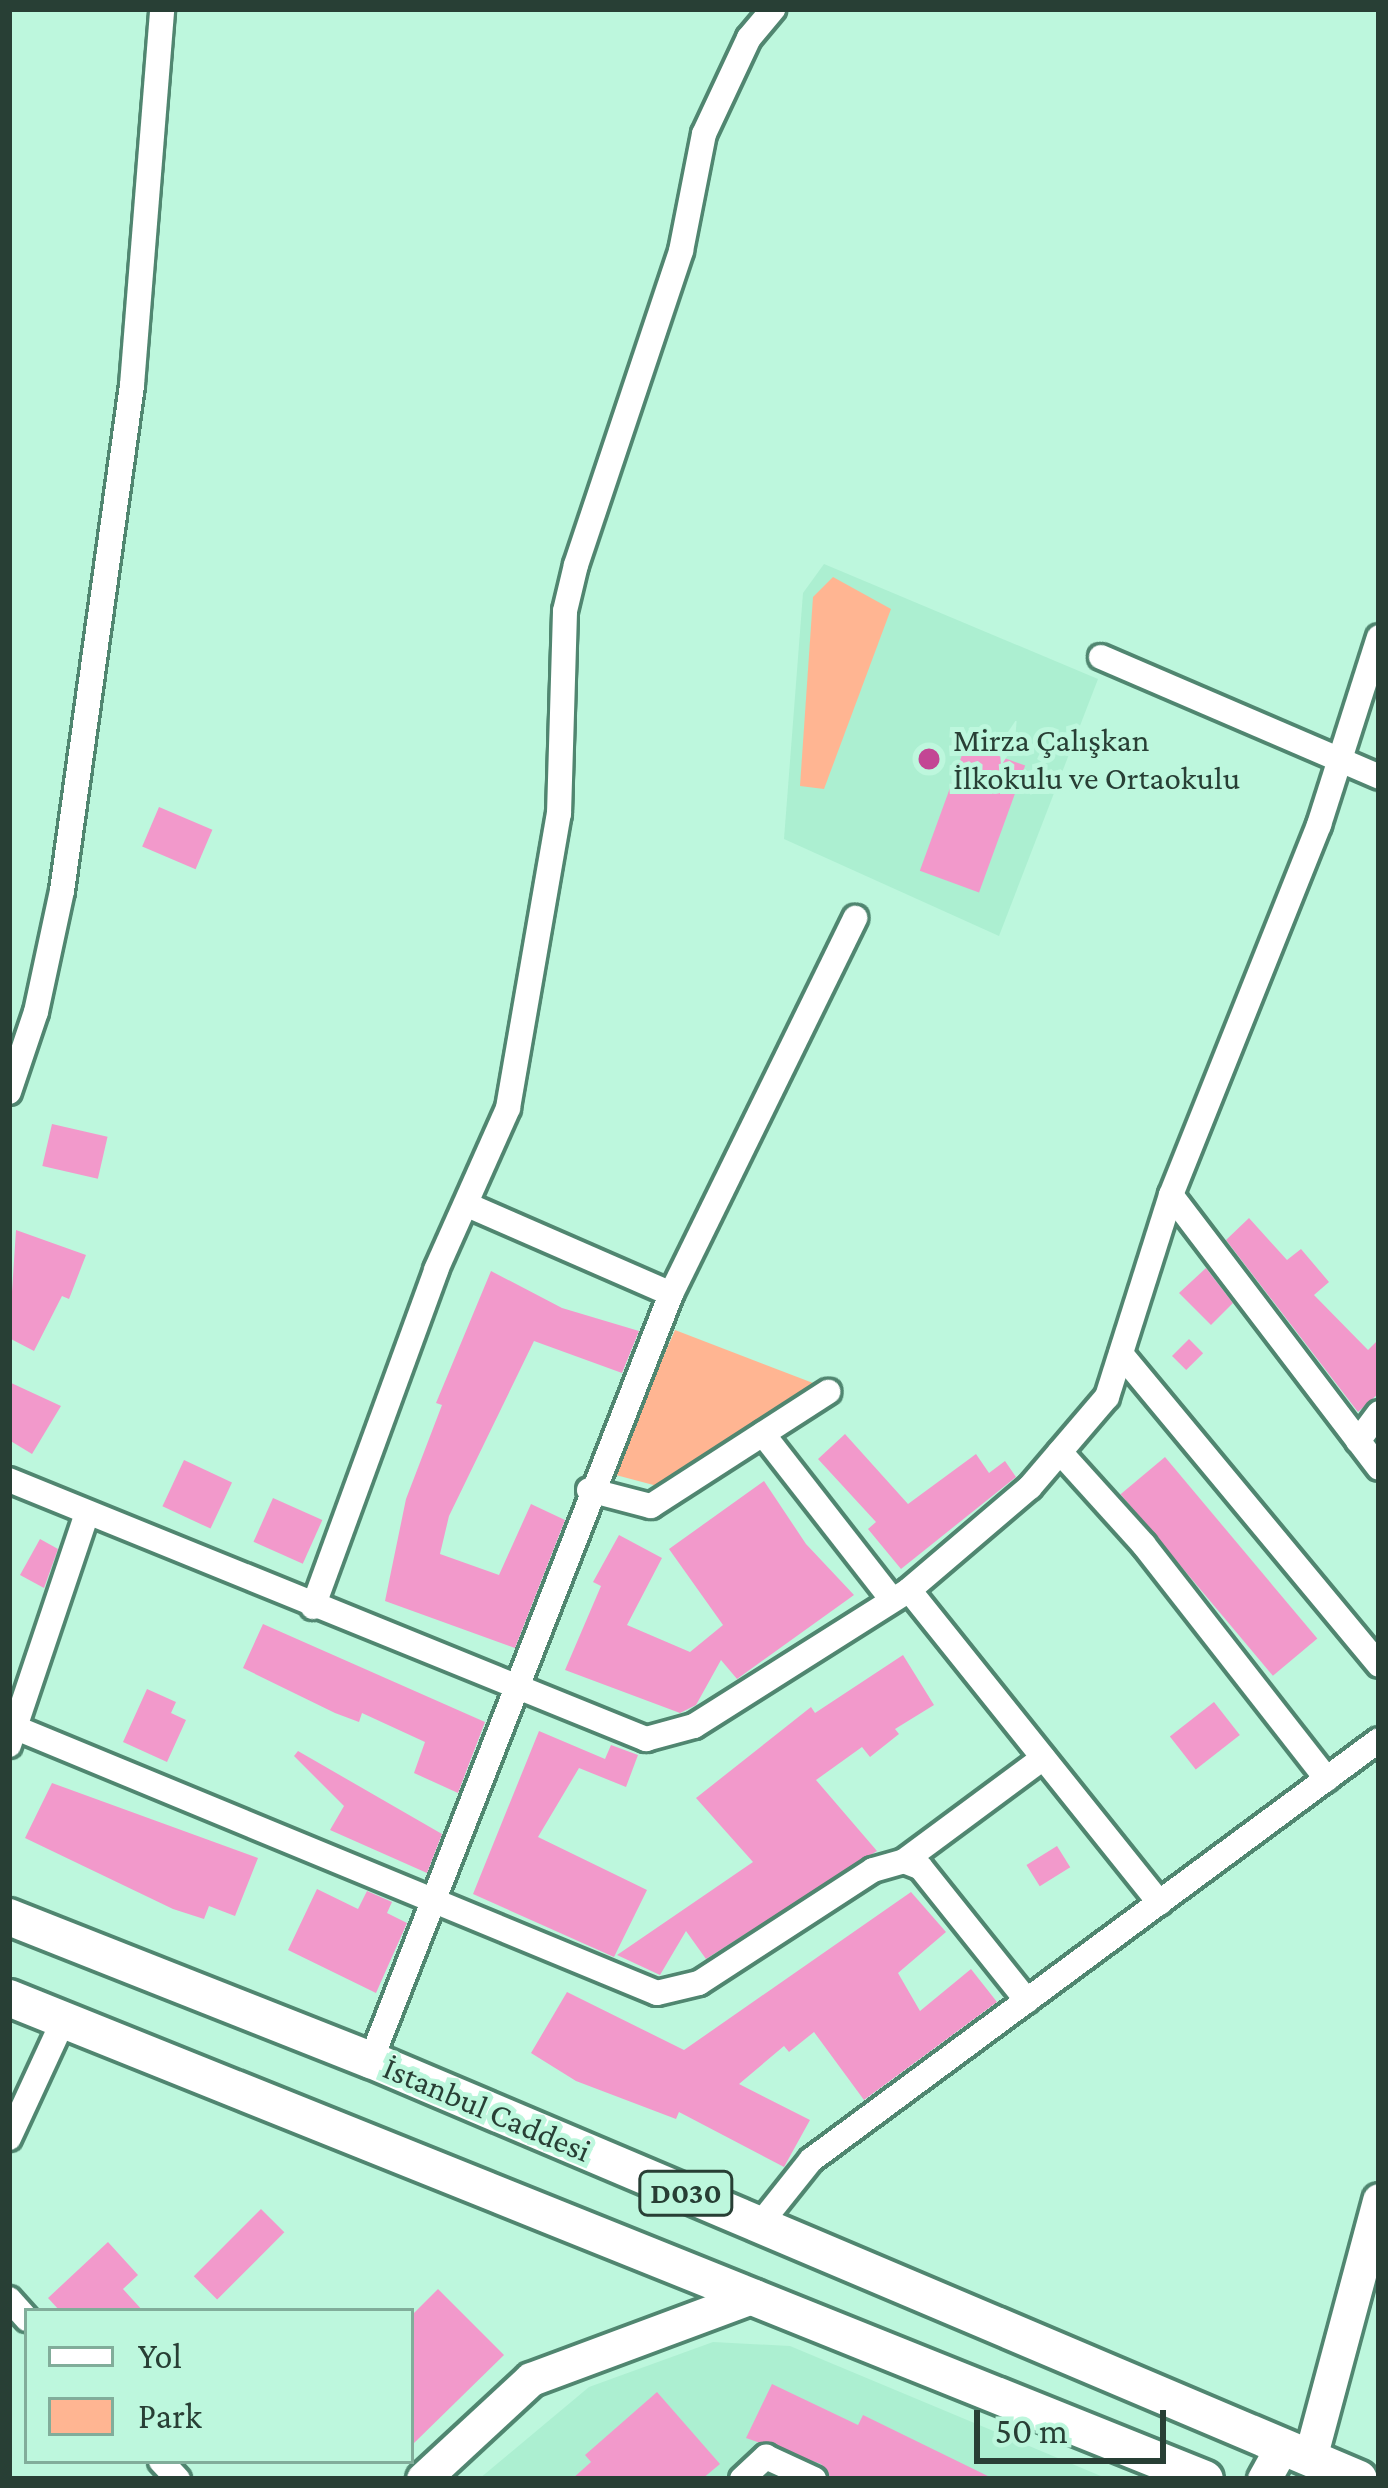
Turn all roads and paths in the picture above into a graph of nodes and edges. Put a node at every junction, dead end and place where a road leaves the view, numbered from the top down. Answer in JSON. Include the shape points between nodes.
{"nodes":[{"id":1,"x":162,"y":9,"type":"edge"},
{"id":2,"x":773,"y":9,"type":"edge"},
{"id":3,"x":1379,"y":637,"type":"edge"},
{"id":4,"x":1100,"y":657,"type":"dead end"},
{"id":5,"x":1340,"y":760,"type":"junction"},
{"id":6,"x":1379,"y":777,"type":"edge"},
{"id":7,"x":855,"y":918,"type":"dead end"},
{"id":8,"x":11,"y":1082,"type":"edge"},
{"id":9,"x":1172,"y":1195,"type":"junction"},
{"id":10,"x":470,"y":1206,"type":"junction"},
{"id":11,"x":671,"y":1294,"type":"junction"},
{"id":12,"x":1121,"y":1354,"type":"junction"},
{"id":13,"x":828,"y":1392,"type":"dead end"},
{"id":14,"x":1379,"y":1413,"type":"edge"},
{"id":15,"x":763,"y":1434,"type":"junction"},
{"id":16,"x":1358,"y":1441,"type":"junction"},
{"id":17,"x":1060,"y":1452,"type":"junction"},
{"id":18,"x":1379,"y":1468,"type":"edge"},
{"id":19,"x":9,"y":1480,"type":"edge"},
{"id":20,"x":589,"y":1490,"type":"junction"},
{"id":21,"x":87,"y":1513,"type":"junction"},
{"id":22,"x":900,"y":1595,"type":"junction"},
{"id":23,"x":313,"y":1607,"type":"junction"},
{"id":24,"x":1379,"y":1665,"type":"edge"},
{"id":25,"x":514,"y":1684,"type":"junction"},
{"id":26,"x":11,"y":1733,"type":"edge"},
{"id":27,"x":1379,"y":1740,"type":"edge"},
{"id":28,"x":1042,"y":1757,"type":"junction"},
{"id":29,"x":1327,"y":1779,"type":"junction"},
{"id":30,"x":904,"y":1862,"type":"junction"},
{"id":31,"x":432,"y":1900,"type":"junction"},
{"id":32,"x":1160,"y":1903,"type":"junction"},
{"id":33,"x":9,"y":1916,"type":"edge"},
{"id":34,"x":9,"y":1998,"type":"edge"},
{"id":35,"x":1027,"y":2001,"type":"junction"},
{"id":36,"x":63,"y":2021,"type":"junction"},
{"id":37,"x":371,"y":2060,"type":"junction"},
{"id":38,"x":9,"y":2138,"type":"edge"},
{"id":39,"x":1379,"y":2200,"type":"edge"},
{"id":40,"x":760,"y":2224,"type":"junction"},
{"id":41,"x":754,"y":2296,"type":"junction"},
{"id":42,"x":1324,"y":2466,"type":"edge"},
{"id":43,"x":423,"y":2479,"type":"edge"},
{"id":44,"x":742,"y":2479,"type":"edge"},
{"id":45,"x":814,"y":2479,"type":"edge"},
{"id":46,"x":1205,"y":2479,"type":"edge"},
{"id":47,"x":1264,"y":2479,"type":"edge"}],
"edges":[{"from":1,"to":8,"type":"street","via":[[132,386],[62,891]]},
{"from":2,"to":10,"type":"street","via":[[749,38],[704,134],[681,251],[576,565],[565,611],[560,814],[533,981],[508,1108]]},
{"from":3,"to":5,"type":"street"},
{"from":4,"to":5,"type":"street"},
{"from":5,"to":6,"type":"street"},
{"from":5,"to":9,"type":"street"},
{"from":7,"to":11,"type":"street"},
{"from":9,"to":12,"type":"street"},
{"from":9,"to":16,"type":"street"},
{"from":10,"to":11,"type":"street"},
{"from":10,"to":23,"type":"street","via":[[436,1270]]},
{"from":11,"to":20,"type":"street"},
{"from":12,"to":17,"type":"street","via":[[1107,1396]]},
{"from":12,"to":24,"type":"street"},
{"from":13,"to":15,"type":"street"},
{"from":14,"to":16,"type":"street"},
{"from":15,"to":20,"type":"street","via":[[651,1506]]},
{"from":15,"to":22,"type":"street"},
{"from":16,"to":18,"type":"street"},
{"from":17,"to":22,"type":"street"},
{"from":17,"to":29,"type":"street","via":[[1144,1545]]},
{"from":19,"to":21,"type":"street"},
{"from":20,"to":25,"type":"street"},
{"from":21,"to":23,"type":"street"},
{"from":21,"to":26,"type":"street"},
{"from":22,"to":25,"type":"street","via":[[694,1726],[646,1739]]},
{"from":22,"to":28,"type":"street"},
{"from":23,"to":25,"type":"street"},
{"from":25,"to":31,"type":"street"},
{"from":26,"to":31,"type":"street"},
{"from":27,"to":29,"type":"street"},
{"from":28,"to":30,"type":"street"},
{"from":28,"to":32,"type":"street"},
{"from":29,"to":32,"type":"street"},
{"from":30,"to":31,"type":"street","via":[[873,1870],[676,1993],[657,1993],[510,1937]]},
{"from":30,"to":35,"type":"street","via":[[921,1868]]},
{"from":31,"to":37,"type":"street"},
{"from":32,"to":35,"type":"street"},
{"from":33,"to":37,"type":"main road","name":"İstanbul Caddesi","number":"D030"},
{"from":34,"to":36,"type":"main road","number":"D030"},
{"from":35,"to":40,"type":"street","via":[[811,2160]]},
{"from":36,"to":38,"type":"street"},
{"from":36,"to":41,"type":"main road","number":"D030"},
{"from":37,"to":40,"type":"main road","name":"İstanbul Caddesi","number":"D030"},
{"from":39,"to":42,"type":"street"},
{"from":40,"to":42,"type":"main road","name":"İstanbul Caddesi","number":"D030"},
{"from":41,"to":43,"type":"street","via":[[531,2379]]},
{"from":41,"to":46,"type":"main road","number":"D030"},
{"from":42,"to":47,"type":"street"},
{"from":44,"to":45,"type":"street","via":[[766,2457]]}]}
